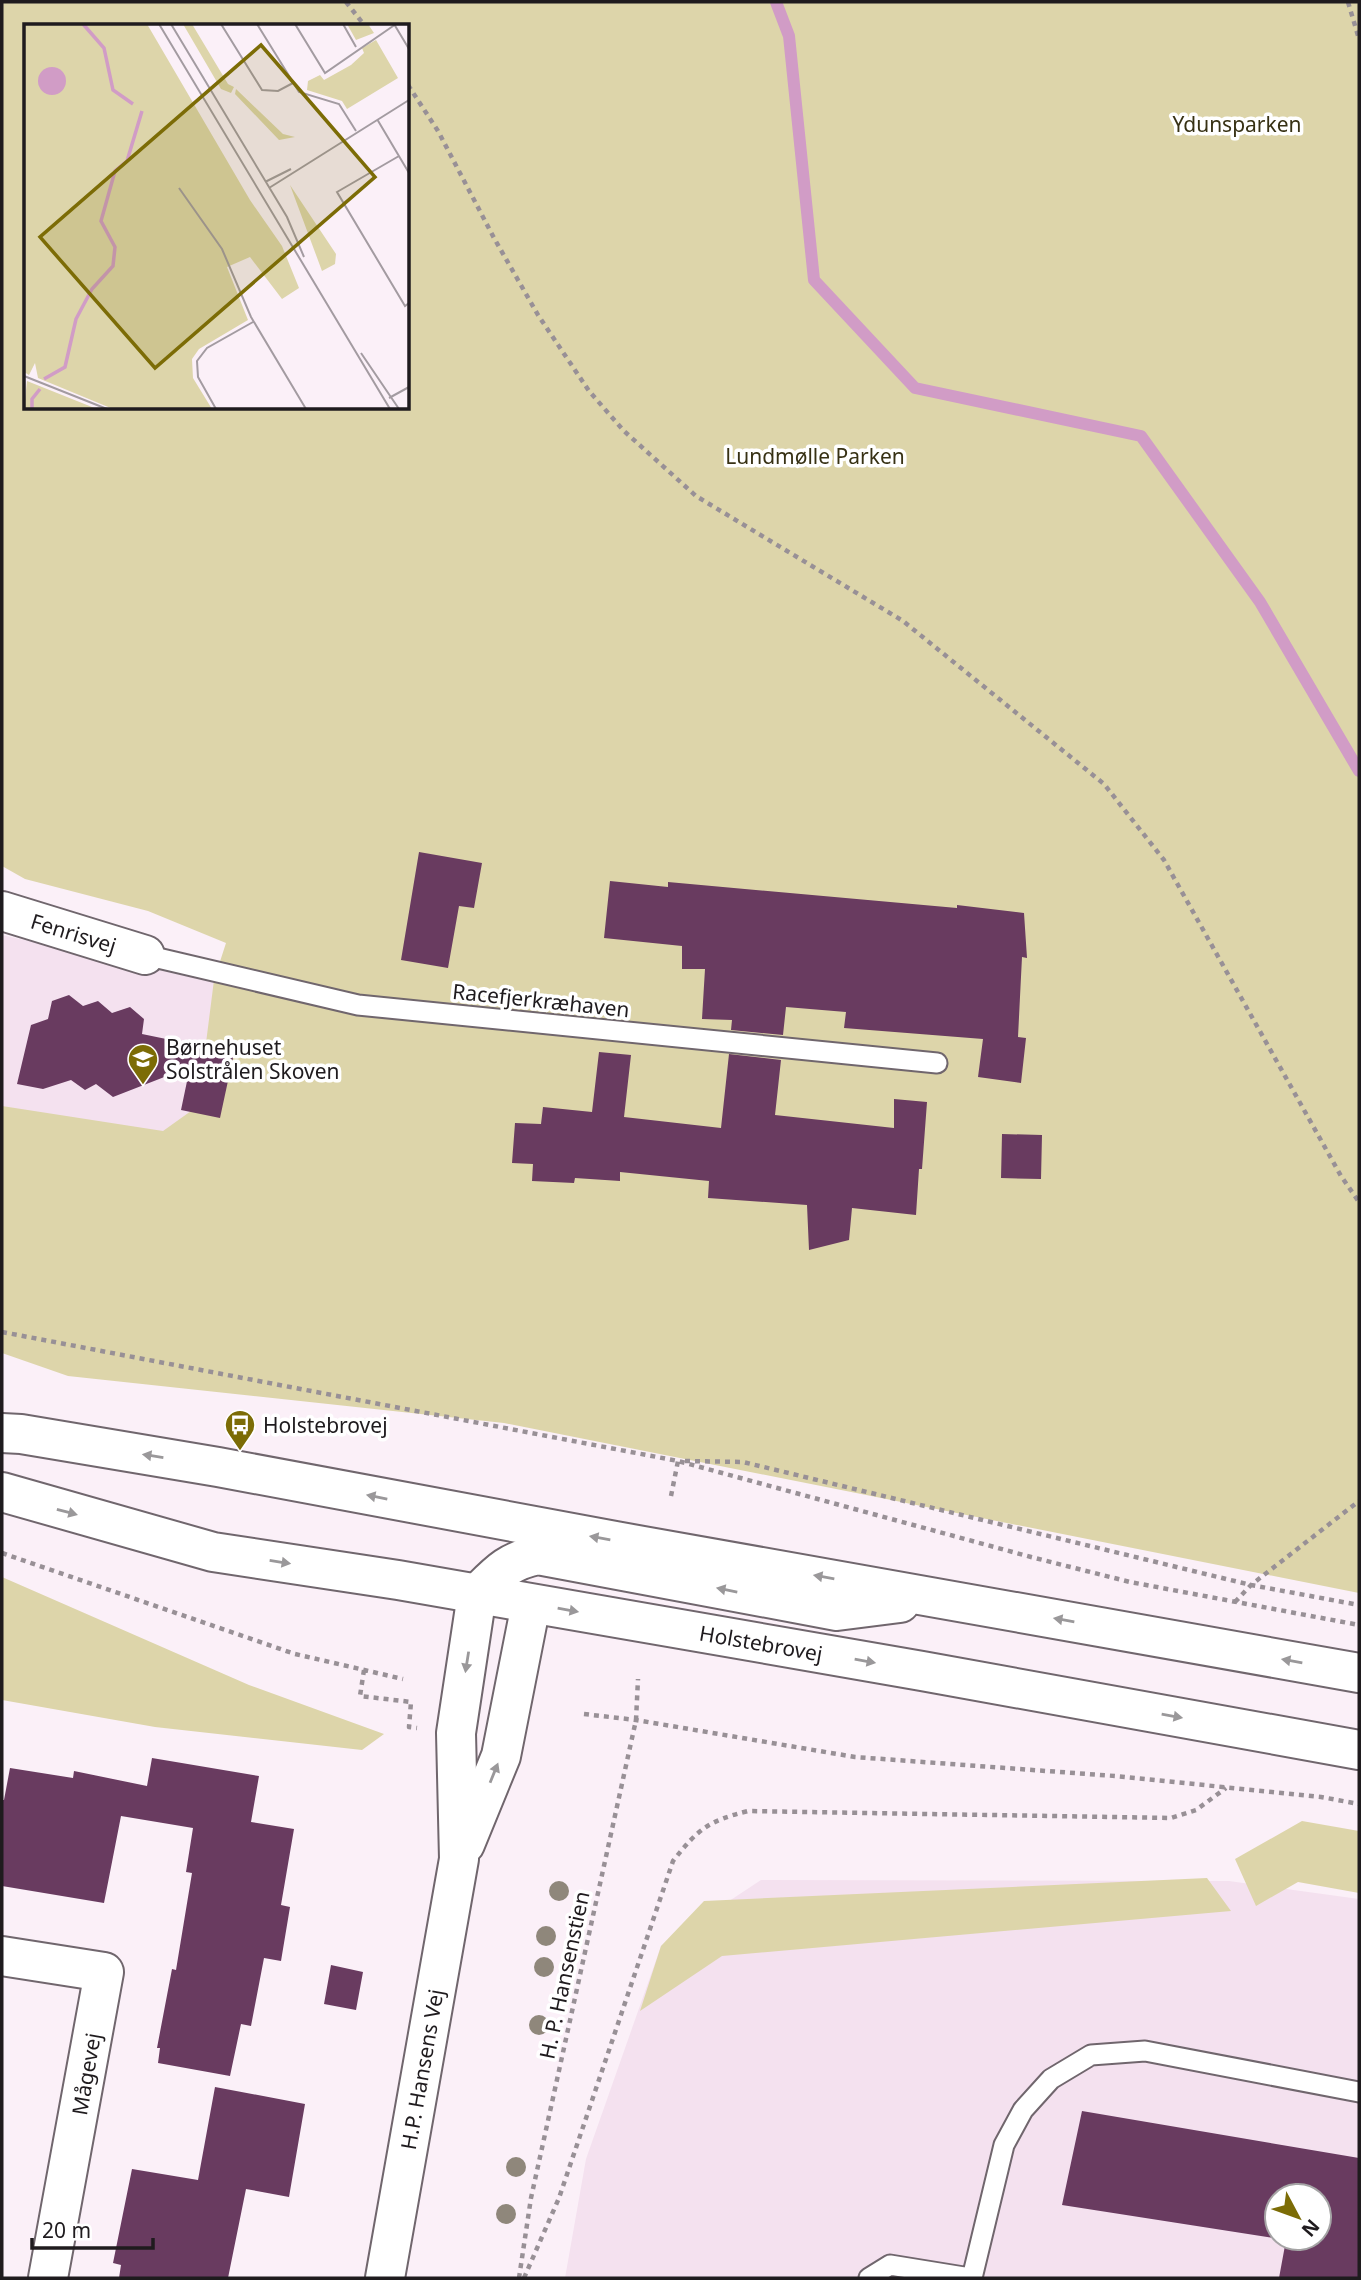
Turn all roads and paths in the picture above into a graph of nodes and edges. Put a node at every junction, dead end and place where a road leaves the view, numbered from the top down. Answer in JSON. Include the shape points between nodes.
{"nodes":[{"id":1,"x":346,"y":2,"type":"edge"},
{"id":2,"x":1348,"y":2,"type":"edge"},
{"id":3,"x":363,"y":24,"type":"edge"},
{"id":4,"x":1359,"y":39,"type":"edge"},
{"id":5,"x":410,"y":88,"type":"edge"},
{"id":6,"x":2,"y":911,"type":"edge"},
{"id":7,"x":145,"y":955,"type":"joint"},
{"id":8,"x":937,"y":1063,"type":"dead end"},
{"id":9,"x":1359,"y":1202,"type":"edge"},
{"id":10,"x":2,"y":1332,"type":"edge"},
{"id":11,"x":2,"y":1433,"type":"edge"},
{"id":12,"x":678,"y":1461,"type":"junction"},
{"id":13,"x":2,"y":1492,"type":"edge"},
{"id":14,"x":671,"y":1496,"type":"dead end"},
{"id":15,"x":1359,"y":1501,"type":"edge"},
{"id":16,"x":507,"y":1521,"type":"junction"},
{"id":17,"x":2,"y":1553,"type":"edge"},
{"id":18,"x":520,"y":1559,"type":"junction"},
{"id":19,"x":1251,"y":1585,"type":"junction"},
{"id":20,"x":477,"y":1594,"type":"junction"},
{"id":21,"x":940,"y":1598,"type":"junction"},
{"id":22,"x":1234,"y":1603,"type":"junction"},
{"id":23,"x":531,"y":1604,"type":"junction"},
{"id":24,"x":1359,"y":1605,"type":"edge"},
{"id":25,"x":1359,"y":1625,"type":"edge"},
{"id":26,"x":364,"y":1670,"type":"junction"},
{"id":27,"x":1359,"y":1673,"type":"edge"},
{"id":28,"x":403,"y":1679,"type":"dead end"},
{"id":29,"x":638,"y":1679,"type":"dead end"},
{"id":30,"x":411,"y":1702,"type":"dead end"},
{"id":31,"x":584,"y":1714,"type":"dead end"},
{"id":32,"x":636,"y":1720,"type":"junction"},
{"id":33,"x":1359,"y":1750,"type":"edge"},
{"id":34,"x":1226,"y":1788,"type":"junction"},
{"id":35,"x":1359,"y":1804,"type":"edge"},
{"id":36,"x":459,"y":1859,"type":"junction"},
{"id":37,"x":2,"y":1956,"type":"edge"},
{"id":38,"x":1359,"y":2092,"type":"edge"},
{"id":39,"x":48,"y":2278,"type":"edge"},
{"id":40,"x":385,"y":2278,"type":"edge"},
{"id":41,"x":522,"y":2278,"type":"edge"},
{"id":42,"x":869,"y":2278,"type":"edge"},
{"id":43,"x":971,"y":2278,"type":"edge"}],
"edges":[{"from":1,"to":3,"type":"path"},
{"from":2,"to":4,"type":"path"},
{"from":5,"to":9,"type":"path","via":[[538,315],[589,391],[624,431],[696,496],[903,621],[1104,784],[1164,860]]},
{"from":6,"to":7,"type":"main road","name":"Fenrisvej"},
{"from":7,"to":8,"type":"lane","name":"Racefjerkræhaven","via":[[358,1005]]},
{"from":10,"to":12,"type":"path"},
{"from":16,"to":11,"type":"main road","one_way":true,"via":[[218,1467]]},
{"from":12,"to":14,"type":"path"},
{"from":12,"to":19,"type":"path","via":[[743,1462]]},
{"from":12,"to":22,"type":"path","via":[[1031,1557]]},
{"from":13,"to":20,"type":"main road","name":"Holstebrovej","one_way":true,"via":[[213,1552]]},
{"from":15,"to":19,"type":"path"},
{"from":16,"to":18,"type":"main road"},
{"from":21,"to":16,"type":"main road","one_way":true},
{"from":17,"to":26,"type":"path","via":[[295,1654]]},
{"from":18,"to":20,"type":"main road","via":[[502,1569]]},
{"from":21,"to":18,"type":"main road","one_way":true,"via":[[837,1611],[538,1555]]},
{"from":18,"to":23,"type":"main road"},
{"from":19,"to":22,"type":"path"},
{"from":19,"to":24,"type":"path"},
{"from":20,"to":23,"type":"main road","name":"Holstebrovej"},
{"from":20,"to":36,"type":"main road","name":"H.P. Hansens Vej","one_way":true,"via":[[456,1733]]},
{"from":27,"to":21,"type":"main road","one_way":true},
{"from":22,"to":25,"type":"path"},
{"from":23,"to":33,"type":"main road","name":"Holstebrovej","one_way":true},
{"from":36,"to":23,"type":"main road","name":"H.P. Hansens Vej","one_way":true,"via":[[500,1756]]},
{"from":26,"to":28,"type":"path"},
{"from":26,"to":30,"type":"path","via":[[360,1696]]},
{"from":29,"to":32,"type":"path","name":"H. P. Hansenstien"},
{"from":31,"to":32,"type":"path"},
{"from":32,"to":34,"type":"path","via":[[855,1757]]},
{"from":32,"to":41,"type":"path","name":"H. P. Hansenstien","via":[[531,2198]]},
{"from":34,"to":35,"type":"path"},
{"from":34,"to":41,"type":"path","via":[[1196,1811],[1171,1818],[748,1811],[718,1818],[691,1838],[673,1861],[559,2198]]},
{"from":36,"to":40,"type":"main road","name":"H.P. Hansens Vej"},
{"from":37,"to":39,"type":"main road","name":"Mågevej","via":[[104,1972]]},
{"from":38,"to":43,"type":"lane","via":[[1145,2051],[1091,2055],[1051,2079],[1023,2110],[1004,2145]]},
{"from":42,"to":43,"type":"lane","via":[[890,2265]]}]}
